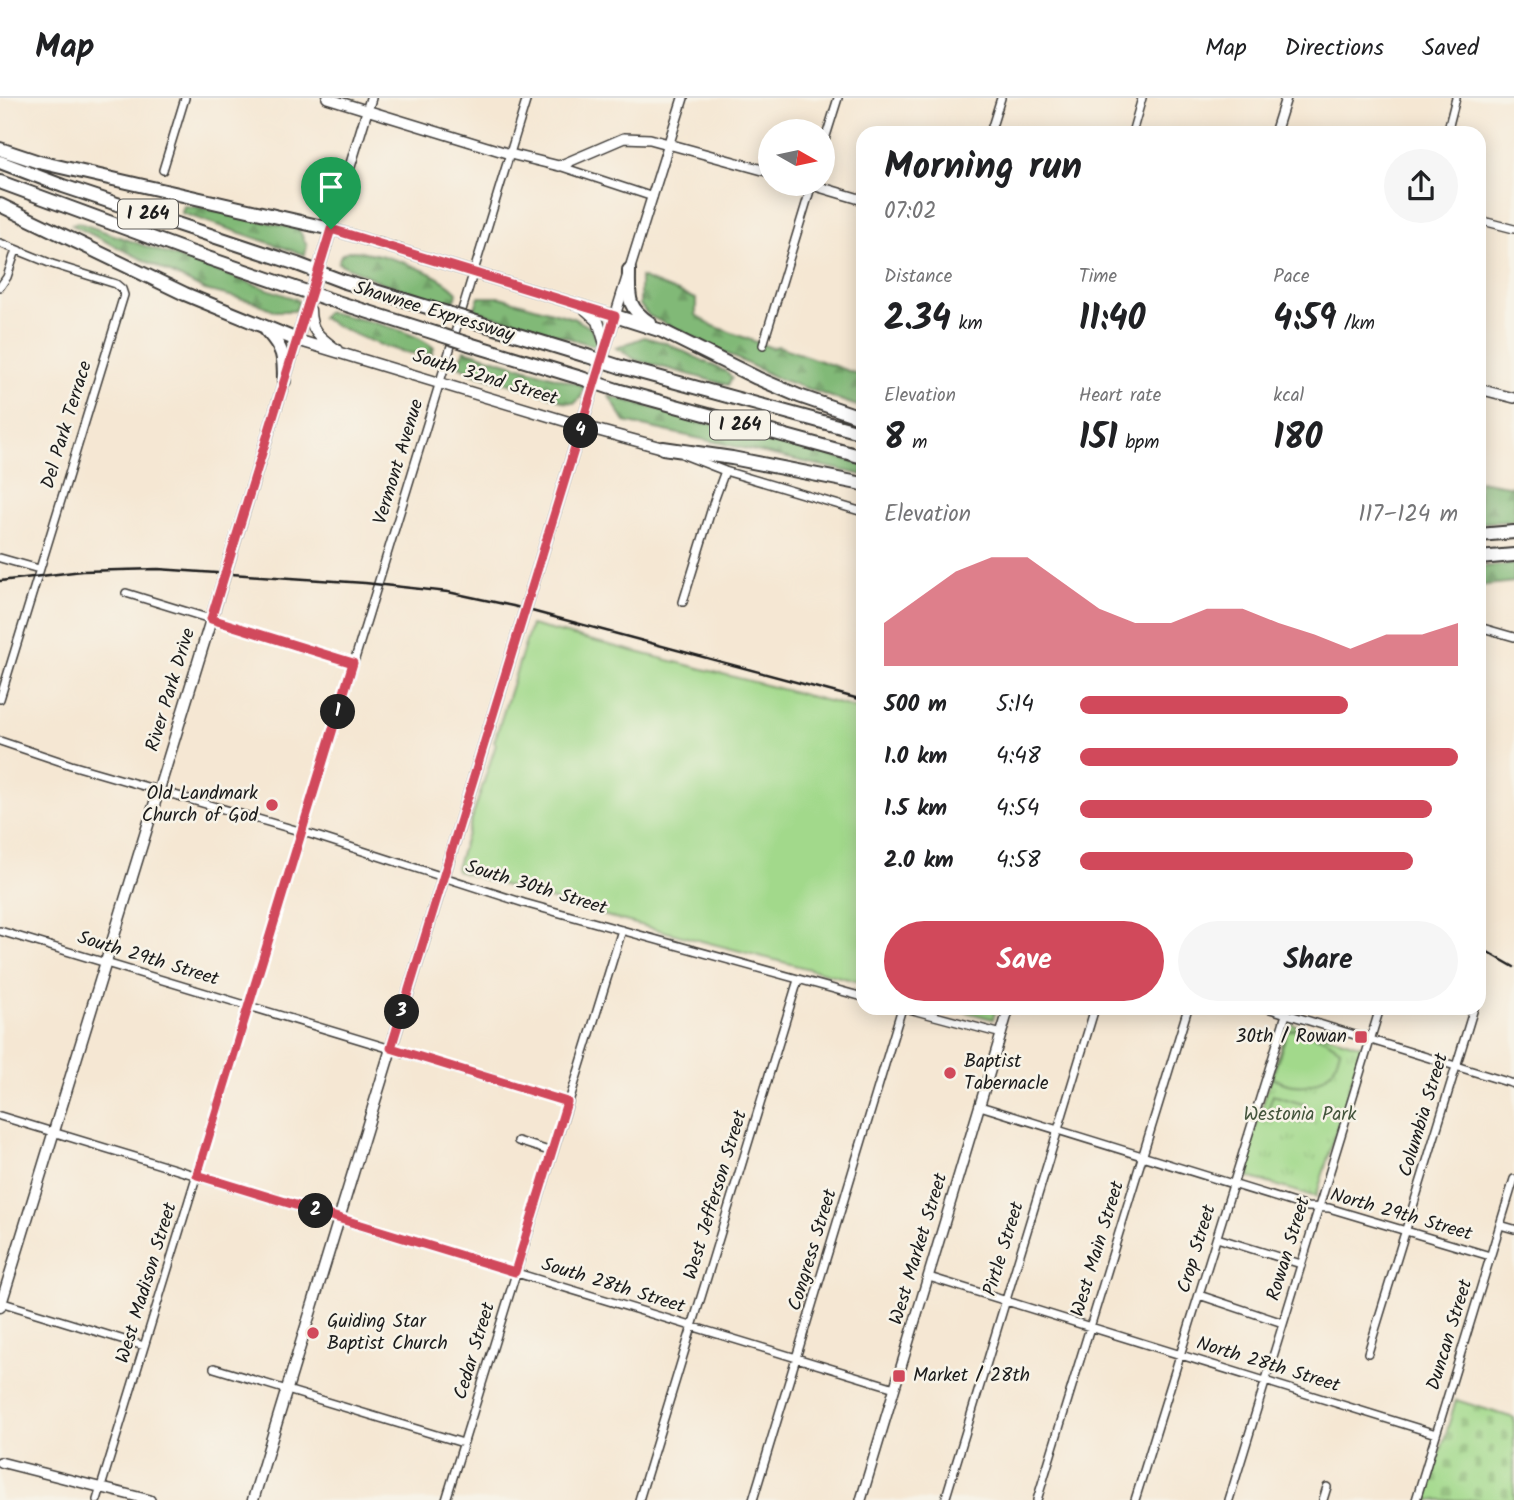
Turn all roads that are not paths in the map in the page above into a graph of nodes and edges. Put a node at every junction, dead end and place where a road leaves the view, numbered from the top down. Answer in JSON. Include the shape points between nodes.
{"nodes":[{"id":1,"x":185,"y":98,"type":"edge"},
{"id":2,"x":327,"y":98,"type":"edge"},
{"id":3,"x":371,"y":98,"type":"edge"},
{"id":4,"x":527,"y":98,"type":"edge"},
{"id":5,"x":683,"y":98,"type":"edge"},
{"id":6,"x":838,"y":98,"type":"edge"},
{"id":7,"x":1001,"y":98,"type":"edge"},
{"id":8,"x":1142,"y":98,"type":"edge"},
{"id":9,"x":1286,"y":98,"type":"edge"},
{"id":10,"x":1456,"y":98,"type":"edge"},
{"id":11,"x":367,"y":110,"type":"junction"},
{"id":12,"x":831,"y":119,"type":"edge"},
{"id":13,"x":992,"y":126,"type":"edge"},
{"id":14,"x":1134,"y":126,"type":"edge"},
{"id":15,"x":1277,"y":126,"type":"edge"},
{"id":16,"x":1449,"y":126,"type":"edge"},
{"id":17,"x":669,"y":143,"type":"junction"},
{"id":18,"x":0,"y":149,"type":"edge"},
{"id":19,"x":510,"y":153,"type":"junction"},
{"id":20,"x":0,"y":162,"type":"edge"},
{"id":21,"x":559,"y":166,"type":"junction"},
{"id":22,"x":758,"y":169,"type":"edge"},
{"id":23,"x":163,"y":170,"type":"dead end"},
{"id":24,"x":0,"y":182,"type":"edge"},
{"id":25,"x":835,"y":191,"type":"edge"},
{"id":26,"x":807,"y":196,"type":"edge"},
{"id":27,"x":653,"y":197,"type":"junction"},
{"id":28,"x":856,"y":198,"type":"edge"},
{"id":29,"x":0,"y":205,"type":"edge"},
{"id":30,"x":1486,"y":222,"type":"edge"},
{"id":31,"x":331,"y":229,"type":"junction"},
{"id":32,"x":1514,"y":229,"type":"edge"},
{"id":33,"x":0,"y":243,"type":"edge"},
{"id":34,"x":16,"y":250,"type":"junction"},
{"id":35,"x":629,"y":270,"type":"junction"},
{"id":36,"x":473,"y":273,"type":"junction"},
{"id":37,"x":0,"y":286,"type":"edge"},
{"id":38,"x":309,"y":303,"type":"junction"},
{"id":39,"x":579,"y":306,"type":"junction"},
{"id":40,"x":615,"y":316,"type":"junction"},
{"id":41,"x":265,"y":328,"type":"junction"},
{"id":42,"x":662,"y":331,"type":"junction"},
{"id":43,"x":297,"y":340,"type":"junction"},
{"id":44,"x":763,"y":345,"type":"dead end"},
{"id":45,"x":605,"y":352,"type":"junction"},
{"id":46,"x":344,"y":354,"type":"junction"},
{"id":47,"x":284,"y":381,"type":"junction"},
{"id":48,"x":439,"y":383,"type":"junction"},
{"id":49,"x":1486,"y":391,"type":"edge"},
{"id":50,"x":1514,"y":398,"type":"edge"},
{"id":51,"x":856,"y":415,"type":"edge"},
{"id":52,"x":582,"y":426,"type":"junction"},
{"id":53,"x":856,"y":431,"type":"edge"},
{"id":54,"x":663,"y":448,"type":"junction"},
{"id":55,"x":856,"y":455,"type":"edge"},
{"id":56,"x":725,"y":471,"type":"junction"},
{"id":57,"x":856,"y":483,"type":"edge"},
{"id":58,"x":856,"y":510,"type":"edge"},
{"id":59,"x":1514,"y":532,"type":"edge"},
{"id":60,"x":1486,"y":534,"type":"edge"},
{"id":61,"x":387,"y":553,"type":"joint"},
{"id":62,"x":1514,"y":555,"type":"edge"},
{"id":63,"x":1486,"y":557,"type":"edge"},
{"id":64,"x":0,"y":558,"type":"edge"},
{"id":65,"x":39,"y":569,"type":"junction"},
{"id":66,"x":126,"y":593,"type":"dead end"},
{"id":67,"x":683,"y":602,"type":"dead end"},
{"id":68,"x":211,"y":619,"type":"junction"},
{"id":69,"x":1486,"y":630,"type":"edge"},
{"id":70,"x":1514,"y":636,"type":"edge"},
{"id":71,"x":353,"y":663,"type":"junction"},
{"id":72,"x":0,"y":699,"type":"edge"},
{"id":73,"x":0,"y":741,"type":"edge"},
{"id":74,"x":159,"y":790,"type":"junction"},
{"id":75,"x":302,"y":832,"type":"junction"},
{"id":76,"x":444,"y":876,"type":"junction"},
{"id":77,"x":622,"y":930,"type":"junction"},
{"id":78,"x":0,"y":931,"type":"edge"},
{"id":79,"x":105,"y":963,"type":"junction"},
{"id":80,"x":798,"y":980,"type":"junction"},
{"id":81,"x":856,"y":995,"type":"edge"},
{"id":82,"x":248,"y":1005,"type":"junction"},
{"id":83,"x":902,"y":1015,"type":"edge"},
{"id":84,"x":930,"y":1015,"type":"edge"},
{"id":85,"x":1008,"y":1015,"type":"edge"},
{"id":86,"x":1093,"y":1015,"type":"edge"},
{"id":87,"x":1186,"y":1015,"type":"edge"},
{"id":88,"x":1286,"y":1015,"type":"edge"},
{"id":89,"x":1298,"y":1015,"type":"edge"},
{"id":90,"x":1378,"y":1015,"type":"edge"},
{"id":91,"x":1472,"y":1015,"type":"edge"},
{"id":92,"x":1002,"y":1034,"type":"junction"},
{"id":93,"x":1370,"y":1040,"type":"junction"},
{"id":94,"x":391,"y":1048,"type":"junction"},
{"id":95,"x":1456,"y":1066,"type":"junction"},
{"id":96,"x":1514,"y":1084,"type":"edge"},
{"id":97,"x":567,"y":1102,"type":"junction"},
{"id":98,"x":980,"y":1106,"type":"junction"},
{"id":99,"x":0,"y":1116,"type":"edge"},
{"id":100,"x":1057,"y":1130,"type":"junction"},
{"id":101,"x":53,"y":1132,"type":"junction"},
{"id":102,"x":518,"y":1141,"type":"dead end"},
{"id":103,"x":552,"y":1152,"type":"junction"},
{"id":104,"x":1143,"y":1156,"type":"junction"},
{"id":105,"x":197,"y":1175,"type":"junction"},
{"id":106,"x":1514,"y":1179,"type":"edge"},
{"id":107,"x":1233,"y":1184,"type":"junction"},
{"id":108,"x":1318,"y":1208,"type":"junction"},
{"id":109,"x":339,"y":1219,"type":"junction"},
{"id":110,"x":1500,"y":1225,"type":"junction"},
{"id":111,"x":1404,"y":1229,"type":"junction"},
{"id":112,"x":1514,"y":1229,"type":"edge"},
{"id":113,"x":1217,"y":1238,"type":"junction"},
{"id":114,"x":1490,"y":1256,"type":"junction"},
{"id":115,"x":1301,"y":1264,"type":"junction"},
{"id":116,"x":515,"y":1272,"type":"junction"},
{"id":117,"x":929,"y":1278,"type":"junction"},
{"id":118,"x":1199,"y":1296,"type":"junction"},
{"id":119,"x":1004,"y":1300,"type":"junction"},
{"id":120,"x":0,"y":1304,"type":"edge"},
{"id":121,"x":1283,"y":1323,"type":"junction"},
{"id":122,"x":692,"y":1326,"type":"junction"},
{"id":123,"x":1090,"y":1327,"type":"junction"},
{"id":124,"x":144,"y":1346,"type":"junction"},
{"id":125,"x":1368,"y":1353,"type":"dead end"},
{"id":126,"x":1181,"y":1354,"type":"junction"},
{"id":127,"x":797,"y":1358,"type":"junction"},
{"id":128,"x":214,"y":1368,"type":"dead end"},
{"id":129,"x":1266,"y":1381,"type":"junction"},
{"id":130,"x":895,"y":1388,"type":"junction"},
{"id":131,"x":286,"y":1389,"type":"junction"},
{"id":132,"x":1436,"y":1434,"type":"junction"},
{"id":133,"x":463,"y":1443,"type":"junction"},
{"id":134,"x":0,"y":1462,"type":"edge"},
{"id":135,"x":1327,"y":1487,"type":"dead end"},
{"id":136,"x":101,"y":1488,"type":"junction"},
{"id":137,"x":97,"y":1500,"type":"edge"},
{"id":138,"x":150,"y":1500,"type":"edge"},
{"id":139,"x":253,"y":1500,"type":"edge"},
{"id":140,"x":446,"y":1500,"type":"edge"},
{"id":141,"x":639,"y":1500,"type":"edge"},
{"id":142,"x":753,"y":1500,"type":"edge"},
{"id":143,"x":861,"y":1500,"type":"edge"},
{"id":144,"x":945,"y":1500,"type":"edge"},
{"id":145,"x":1037,"y":1500,"type":"edge"},
{"id":146,"x":1135,"y":1500,"type":"edge"},
{"id":147,"x":1229,"y":1500,"type":"edge"},
{"id":148,"x":1323,"y":1500,"type":"edge"},
{"id":149,"x":1416,"y":1500,"type":"edge"}],
"edges":[{"from":1,"to":23,"type":"street"},
{"from":2,"to":11,"type":"street"},
{"from":3,"to":11,"type":"street","name":"River Park Drive"},
{"from":4,"to":19,"type":"street","name":"Vermont Avenue"},
{"from":5,"to":17,"type":"street"},
{"from":6,"to":12,"type":"street"},
{"from":7,"to":13,"type":"street"},
{"from":8,"to":14,"type":"street"},
{"from":9,"to":15,"type":"street"},
{"from":10,"to":16,"type":"street"},
{"from":11,"to":19,"type":"street"},
{"from":11,"to":31,"type":"street","name":"River Park Drive"},
{"from":17,"to":21,"type":"street","via":[[624,138]]},
{"from":17,"to":22,"type":"street"},
{"from":17,"to":27,"type":"street"},
{"from":18,"to":31,"type":"highway"},
{"from":19,"to":21,"type":"street"},
{"from":19,"to":36,"type":"street","name":"Vermont Avenue"},
{"from":20,"to":53,"type":"highway","name":"Shawnee Expressway","number":"I 264","bridge":true,"via":[[342,281],[621,367]]},
{"from":21,"to":27,"type":"street"},
{"from":24,"to":55,"type":"highway","name":"Shawnee Expressway","number":"I 264","bridge":true,"via":[[190,253],[468,344]]},
{"from":25,"to":28,"type":"street"},
{"from":26,"to":44,"type":"street"},
{"from":27,"to":35,"type":"street"},
{"from":29,"to":41,"type":"highway"},
{"from":30,"to":32,"type":"street"},
{"from":31,"to":36,"type":"main road"},
{"from":31,"to":38,"type":"main road","name":"River Park Drive"},
{"from":33,"to":34,"type":"street"},
{"from":34,"to":37,"type":"street"},
{"from":34,"to":65,"type":"street","name":"Del Park Terrace","via":[[116,284],[123,299]]},
{"from":35,"to":40,"type":"street"},
{"from":35,"to":42,"type":"highway","via":[[631,306]]},
{"from":36,"to":39,"type":"main road"},
{"from":36,"to":48,"type":"street","name":"Vermont Avenue"},
{"from":38,"to":43,"type":"main road","name":"River Park Drive"},
{"from":38,"to":46,"type":"main road","via":[[315,334]]},
{"from":39,"to":40,"type":"main road"},
{"from":39,"to":45,"type":"main road","via":[[598,321]]},
{"from":40,"to":42,"type":"highway"},
{"from":40,"to":45,"type":"main road"},
{"from":41,"to":43,"type":"highway"},
{"from":41,"to":47,"type":"highway","via":[[280,345]]},
{"from":42,"to":51,"type":"highway","via":[[757,378]]},
{"from":43,"to":46,"type":"main road","name":"South 32nd Street"},
{"from":43,"to":47,"type":"main road","name":"River Park Drive"},
{"from":45,"to":52,"type":"main road"},
{"from":46,"to":48,"type":"main road","name":"South 32nd Street"},
{"from":47,"to":68,"type":"main road","name":"River Park Drive"},
{"from":48,"to":52,"type":"main road","name":"South 32nd Street"},
{"from":48,"to":61,"type":"street","name":"Vermont Avenue"},
{"from":49,"to":50,"type":"street"},
{"from":52,"to":54,"type":"main road","name":"South 32nd Street"},
{"from":52,"to":76,"type":"main road"},
{"from":54,"to":56,"type":"street","name":"South 32nd Street"},
{"from":54,"to":57,"type":"highway"},
{"from":56,"to":58,"type":"street","name":"South 32nd Street"},
{"from":56,"to":67,"type":"street"},
{"from":59,"to":60,"type":"highway"},
{"from":61,"to":71,"type":"street","name":"West Madison Street"},
{"from":62,"to":63,"type":"highway"},
{"from":64,"to":65,"type":"street"},
{"from":65,"to":72,"type":"street","name":"Del Park Terrace"},
{"from":66,"to":68,"type":"street"},
{"from":68,"to":71,"type":"street"},
{"from":68,"to":74,"type":"main road","name":"River Park Drive"},
{"from":69,"to":70,"type":"street"},
{"from":71,"to":75,"type":"street","name":"West Madison Street"},
{"from":73,"to":74,"type":"street","name":"South 30th Street"},
{"from":74,"to":75,"type":"street","name":"South 30th Street"},
{"from":74,"to":79,"type":"main road","name":"River Park Drive"},
{"from":75,"to":76,"type":"street","name":"South 30th Street"},
{"from":75,"to":82,"type":"street","name":"West Madison Street"},
{"from":76,"to":77,"type":"street","name":"South 30th Street"},
{"from":76,"to":94,"type":"main road"},
{"from":77,"to":80,"type":"street","name":"South 30th Street"},
{"from":77,"to":97,"type":"street","name":"Cedar Street"},
{"from":78,"to":79,"type":"street","name":"South 29th Street"},
{"from":79,"to":82,"type":"street","name":"South 29th Street"},
{"from":79,"to":101,"type":"main road","name":"River Park Drive"},
{"from":80,"to":81,"type":"street","name":"South 30th Street"},
{"from":80,"to":122,"type":"street","name":"West Jefferson Street"},
{"from":82,"to":94,"type":"street","name":"South 29th Street"},
{"from":82,"to":105,"type":"street","name":"West Madison Street"},
{"from":83,"to":127,"type":"street","name":"Congress Street"},
{"from":84,"to":92,"type":"street"},
{"from":85,"to":92,"type":"street","name":"West Market Street"},
{"from":86,"to":100,"type":"street","name":"Pirtle Street"},
{"from":87,"to":104,"type":"street","name":"West Main Street"},
{"from":88,"to":107,"type":"street","name":"Crop Street"},
{"from":89,"to":93,"type":"street"},
{"from":90,"to":93,"type":"street","name":"Rowan Street"},
{"from":91,"to":95,"type":"street","name":"Columbia Street"},
{"from":92,"to":98,"type":"street","name":"West Market Street"},
{"from":93,"to":95,"type":"street"},
{"from":93,"to":108,"type":"street","name":"Rowan Street"},
{"from":94,"to":97,"type":"street","name":"South 29th Street"},
{"from":94,"to":109,"type":"main road"},
{"from":95,"to":96,"type":"street"},
{"from":95,"to":111,"type":"street","name":"Columbia Street"},
{"from":97,"to":103,"type":"street","name":"Cedar Street"},
{"from":98,"to":100,"type":"street"},
{"from":98,"to":117,"type":"street","name":"West Market Street"},
{"from":99,"to":101,"type":"street","name":"South 28th Street"},
{"from":100,"to":104,"type":"street"},
{"from":100,"to":119,"type":"street","name":"Pirtle Street"},
{"from":101,"to":105,"type":"street","name":"South 28th Street"},
{"from":101,"to":120,"type":"main road","name":"River Park Drive"},
{"from":102,"to":103,"type":"street"},
{"from":103,"to":116,"type":"street","name":"Cedar Street"},
{"from":104,"to":107,"type":"street","name":"North 29th Street"},
{"from":104,"to":123,"type":"street","name":"West Main Street"},
{"from":105,"to":109,"type":"street","name":"South 28th Street"},
{"from":105,"to":124,"type":"street","name":"West Madison Street"},
{"from":106,"to":110,"type":"street","name":"Duncan Street"},
{"from":107,"to":108,"type":"street","name":"North 29th Street"},
{"from":107,"to":113,"type":"street","name":"Crop Street"},
{"from":108,"to":111,"type":"street","name":"North 29th Street"},
{"from":108,"to":115,"type":"street","name":"Rowan Street"},
{"from":109,"to":116,"type":"street","name":"South 28th Street"},
{"from":109,"to":131,"type":"main road"},
{"from":110,"to":112,"type":"street","name":"North 29th Street"},
{"from":110,"to":114,"type":"street","name":"Duncan Street"},
{"from":111,"to":114,"type":"street","name":"North 29th Street"},
{"from":111,"to":125,"type":"street","name":"Columbia Street"},
{"from":113,"to":115,"type":"street"},
{"from":113,"to":118,"type":"street","name":"Crop Street"},
{"from":114,"to":132,"type":"street","name":"Duncan Street"},
{"from":115,"to":121,"type":"street","name":"Rowan Street"},
{"from":116,"to":122,"type":"street","name":"South 28th Street"},
{"from":116,"to":133,"type":"street","name":"Cedar Street"},
{"from":117,"to":119,"type":"street"},
{"from":117,"to":130,"type":"street","name":"West Market Street"},
{"from":118,"to":121,"type":"street"},
{"from":118,"to":126,"type":"street","name":"Crop Street"},
{"from":119,"to":123,"type":"street"},
{"from":119,"to":144,"type":"street","name":"Pirtle Street"},
{"from":120,"to":124,"type":"street"},
{"from":121,"to":129,"type":"street","name":"Rowan Street"},
{"from":122,"to":127,"type":"street","name":"South 28th Street"},
{"from":122,"to":141,"type":"street","name":"West Jefferson Street"},
{"from":123,"to":126,"type":"street","name":"North 28th Street"},
{"from":123,"to":145,"type":"street","name":"West Main Street"},
{"from":124,"to":136,"type":"street","name":"West Madison Street"},
{"from":126,"to":129,"type":"street","name":"North 28th Street"},
{"from":126,"to":146,"type":"street","name":"Crop Street"},
{"from":127,"to":130,"type":"street","name":"South 28th Street"},
{"from":127,"to":142,"type":"street","name":"Congress Street"},
{"from":128,"to":131,"type":"street"},
{"from":129,"to":132,"type":"street","name":"North 28th Street"},
{"from":129,"to":147,"type":"street","name":"Rowan Street"},
{"from":130,"to":143,"type":"street","name":"West Market Street"},
{"from":131,"to":133,"type":"street"},
{"from":131,"to":139,"type":"main road"},
{"from":132,"to":149,"type":"street","name":"Duncan Street"},
{"from":133,"to":140,"type":"street","name":"Cedar Street"},
{"from":134,"to":136,"type":"street"},
{"from":135,"to":148,"type":"street"},
{"from":136,"to":137,"type":"street","name":"West Madison Street"},
{"from":136,"to":138,"type":"street"}]}
